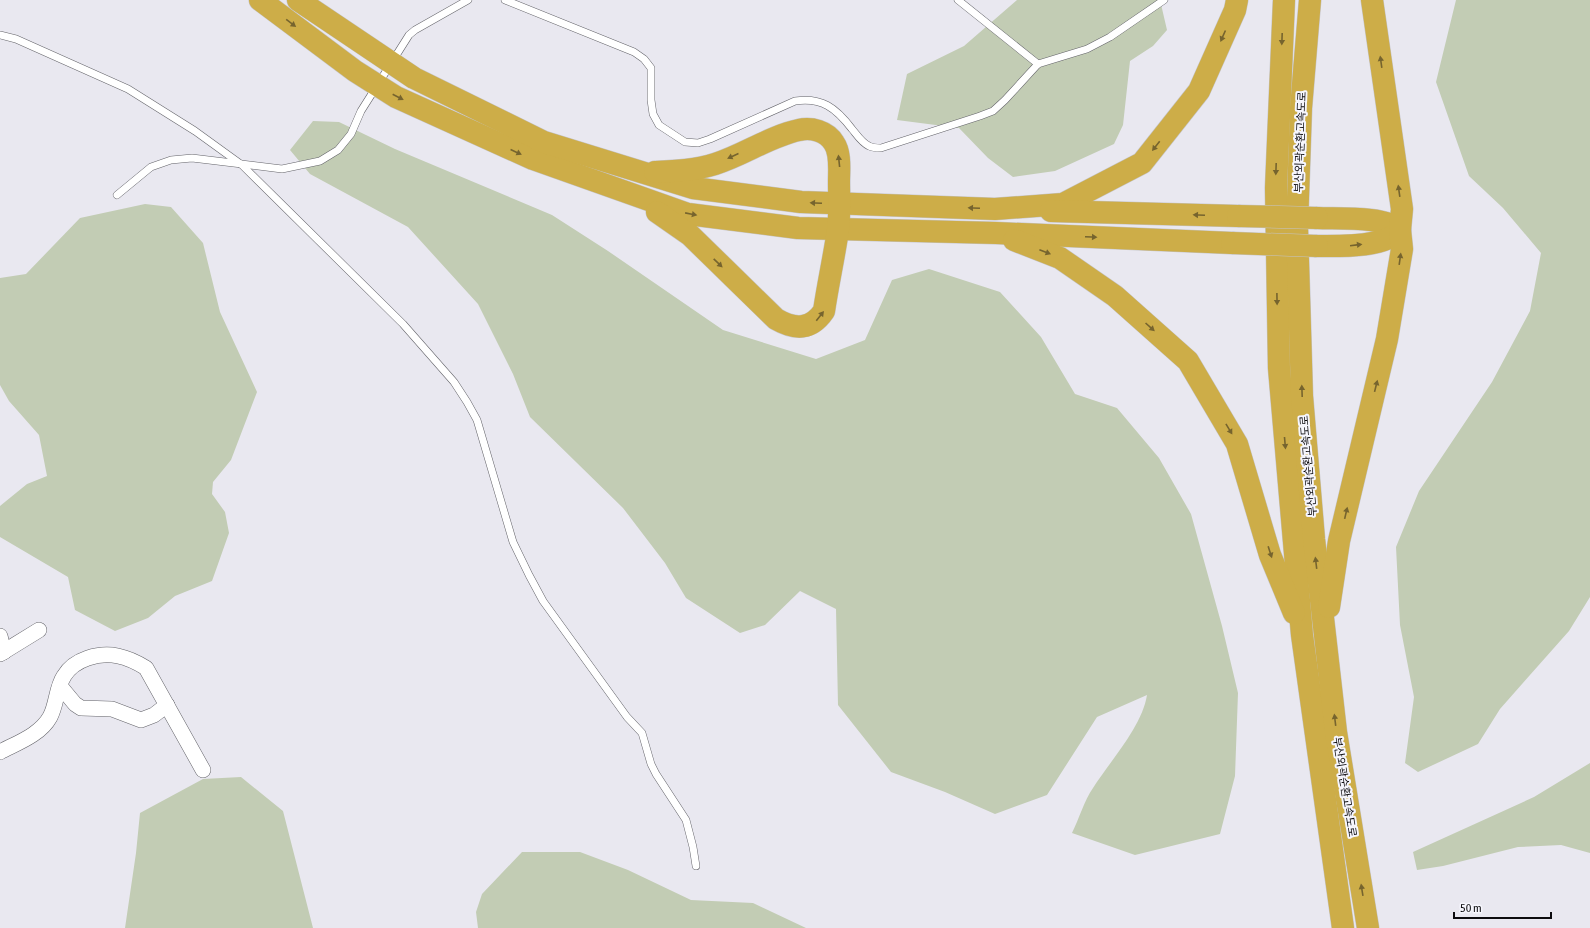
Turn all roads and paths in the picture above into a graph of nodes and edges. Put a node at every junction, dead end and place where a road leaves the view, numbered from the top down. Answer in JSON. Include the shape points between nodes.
{"nodes":[{"id":1,"x":260,"y":0,"type":"edge"},
{"id":2,"x":298,"y":0,"type":"edge"},
{"id":3,"x":468,"y":0,"type":"edge"},
{"id":4,"x":505,"y":0,"type":"edge"},
{"id":5,"x":958,"y":0,"type":"edge"},
{"id":6,"x":1164,"y":0,"type":"edge"},
{"id":7,"x":1237,"y":0,"type":"edge"},
{"id":8,"x":1284,"y":0,"type":"edge"},
{"id":9,"x":1310,"y":0,"type":"edge"},
{"id":10,"x":1372,"y":0,"type":"edge"},
{"id":11,"x":0,"y":35,"type":"edge"},
{"id":12,"x":391,"y":63,"type":"junction"},
{"id":13,"x":1038,"y":64,"type":"junction"},
{"id":14,"x":378,"y":86,"type":"junction"},
{"id":15,"x":242,"y":165,"type":"junction"},
{"id":16,"x":643,"y":173,"type":"junction"},
{"id":17,"x":117,"y":195,"type":"dead end"},
{"id":18,"x":633,"y":195,"type":"junction"},
{"id":19,"x":839,"y":204,"type":"junction"},
{"id":20,"x":995,"y":209,"type":"junction"},
{"id":21,"x":838,"y":229,"type":"junction"},
{"id":22,"x":1400,"y":230,"type":"junction"},
{"id":23,"x":996,"y":233,"type":"junction"},
{"id":24,"x":39,"y":630,"type":"dead end"},
{"id":25,"x":1325,"y":634,"type":"junction"},
{"id":26,"x":1302,"y":635,"type":"junction"},
{"id":27,"x":0,"y":636,"type":"edge"},
{"id":28,"x":2,"y":653,"type":"edge"},
{"id":29,"x":60,"y":686,"type":"junction"},
{"id":30,"x":167,"y":704,"type":"junction"},
{"id":31,"x":0,"y":752,"type":"edge"},
{"id":32,"x":203,"y":770,"type":"dead end"},
{"id":33,"x":696,"y":866,"type":"dead end"},
{"id":34,"x":1343,"y":928,"type":"edge"},
{"id":35,"x":1368,"y":928,"type":"edge"}],
"edges":[{"from":1,"to":14,"type":"highway","one_way":true},
{"from":2,"to":12,"type":"highway"},
{"from":3,"to":12,"type":"lane","via":[[415,30]]},
{"from":4,"to":13,"type":"lane","via":[[644,58],[651,68],[653,114],[659,125],[685,142],[710,139],[795,101],[807,99],[817,100],[842,116],[863,143],[881,148],[993,111]]},
{"from":5,"to":13,"type":"lane"},
{"from":6,"to":13,"type":"lane","via":[[1110,37],[1086,49]]},
{"from":7,"to":20,"type":"highway","one_way":true,"via":[[1199,91],[1142,163],[1063,204]]},
{"from":8,"to":26,"type":"highway","name":"부산외곽순환고속도로","one_way":true,"via":[[1276,188],[1278,368]]},
{"from":25,"to":9,"type":"highway","name":"부산외곽순환고속도로","one_way":true,"via":[[1302,396],[1297,226],[1301,108]]},
{"from":22,"to":10,"type":"highway","one_way":true,"via":[[1402,209]]},
{"from":11,"to":15,"type":"lane","via":[[16,39],[128,89],[195,131]]},
{"from":12,"to":14,"type":"lane"},
{"from":12,"to":16,"type":"highway","via":[[414,78],[544,142]]},
{"from":14,"to":15,"type":"lane","via":[[361,111],[351,134],[338,150],[320,161],[282,169]]},
{"from":14,"to":18,"type":"highway","one_way":true,"via":[[396,97],[533,160]]},
{"from":15,"to":17,"type":"lane","via":[[192,158],[171,160],[151,167]]},
{"from":15,"to":33,"type":"lane","via":[[403,324],[454,382],[468,402],[477,420],[513,542],[529,575],[548,607],[627,717],[642,733],[656,774],[686,820]]},
{"from":19,"to":16,"type":"highway","one_way":true,"via":[[801,202],[693,188]]},
{"from":19,"to":16,"type":"highway","one_way":true,"via":[[838,152],[834,142],[819,131],[808,128],[792,132],[716,164],[677,171]]},
{"from":18,"to":21,"type":"highway","one_way":true,"via":[[688,214],[798,228]]},
{"from":18,"to":21,"type":"highway","one_way":true,"via":[[684,231],[776,319],[787,325],[799,327],[818,320],[824,311]]},
{"from":20,"to":19,"type":"highway","one_way":true},
{"from":19,"to":21,"type":"highway"},
{"from":22,"to":20,"type":"highway","one_way":true,"bridge":true,"via":[[1396,225],[1377,220]]},
{"from":21,"to":23,"type":"highway"},
{"from":23,"to":22,"type":"highway","one_way":true,"bridge":true,"via":[[1346,246],[1380,241],[1392,237]]},
{"from":25,"to":22,"type":"highway","one_way":true,"via":[[1339,541],[1387,339],[1402,249]]},
{"from":23,"to":26,"type":"highway","one_way":true,"via":[[1060,258],[1115,296],[1188,361],[1237,444],[1270,555]]},
{"from":24,"to":28,"type":"street"},
{"from":35,"to":25,"type":"highway","name":"부산외곽순환고속도로","one_way":true,"via":[[1336,732]]},
{"from":26,"to":34,"type":"highway","name":"부산외곽순환고속도로"},
{"from":27,"to":28,"type":"street"},
{"from":29,"to":30,"type":"street","via":[[81,708],[112,710],[141,720],[154,716]]},
{"from":29,"to":30,"type":"street","via":[[63,676],[79,661],[102,655],[118,655],[146,668]]},
{"from":29,"to":31,"type":"street","via":[[50,717],[39,729]]},
{"from":30,"to":32,"type":"street"}]}
